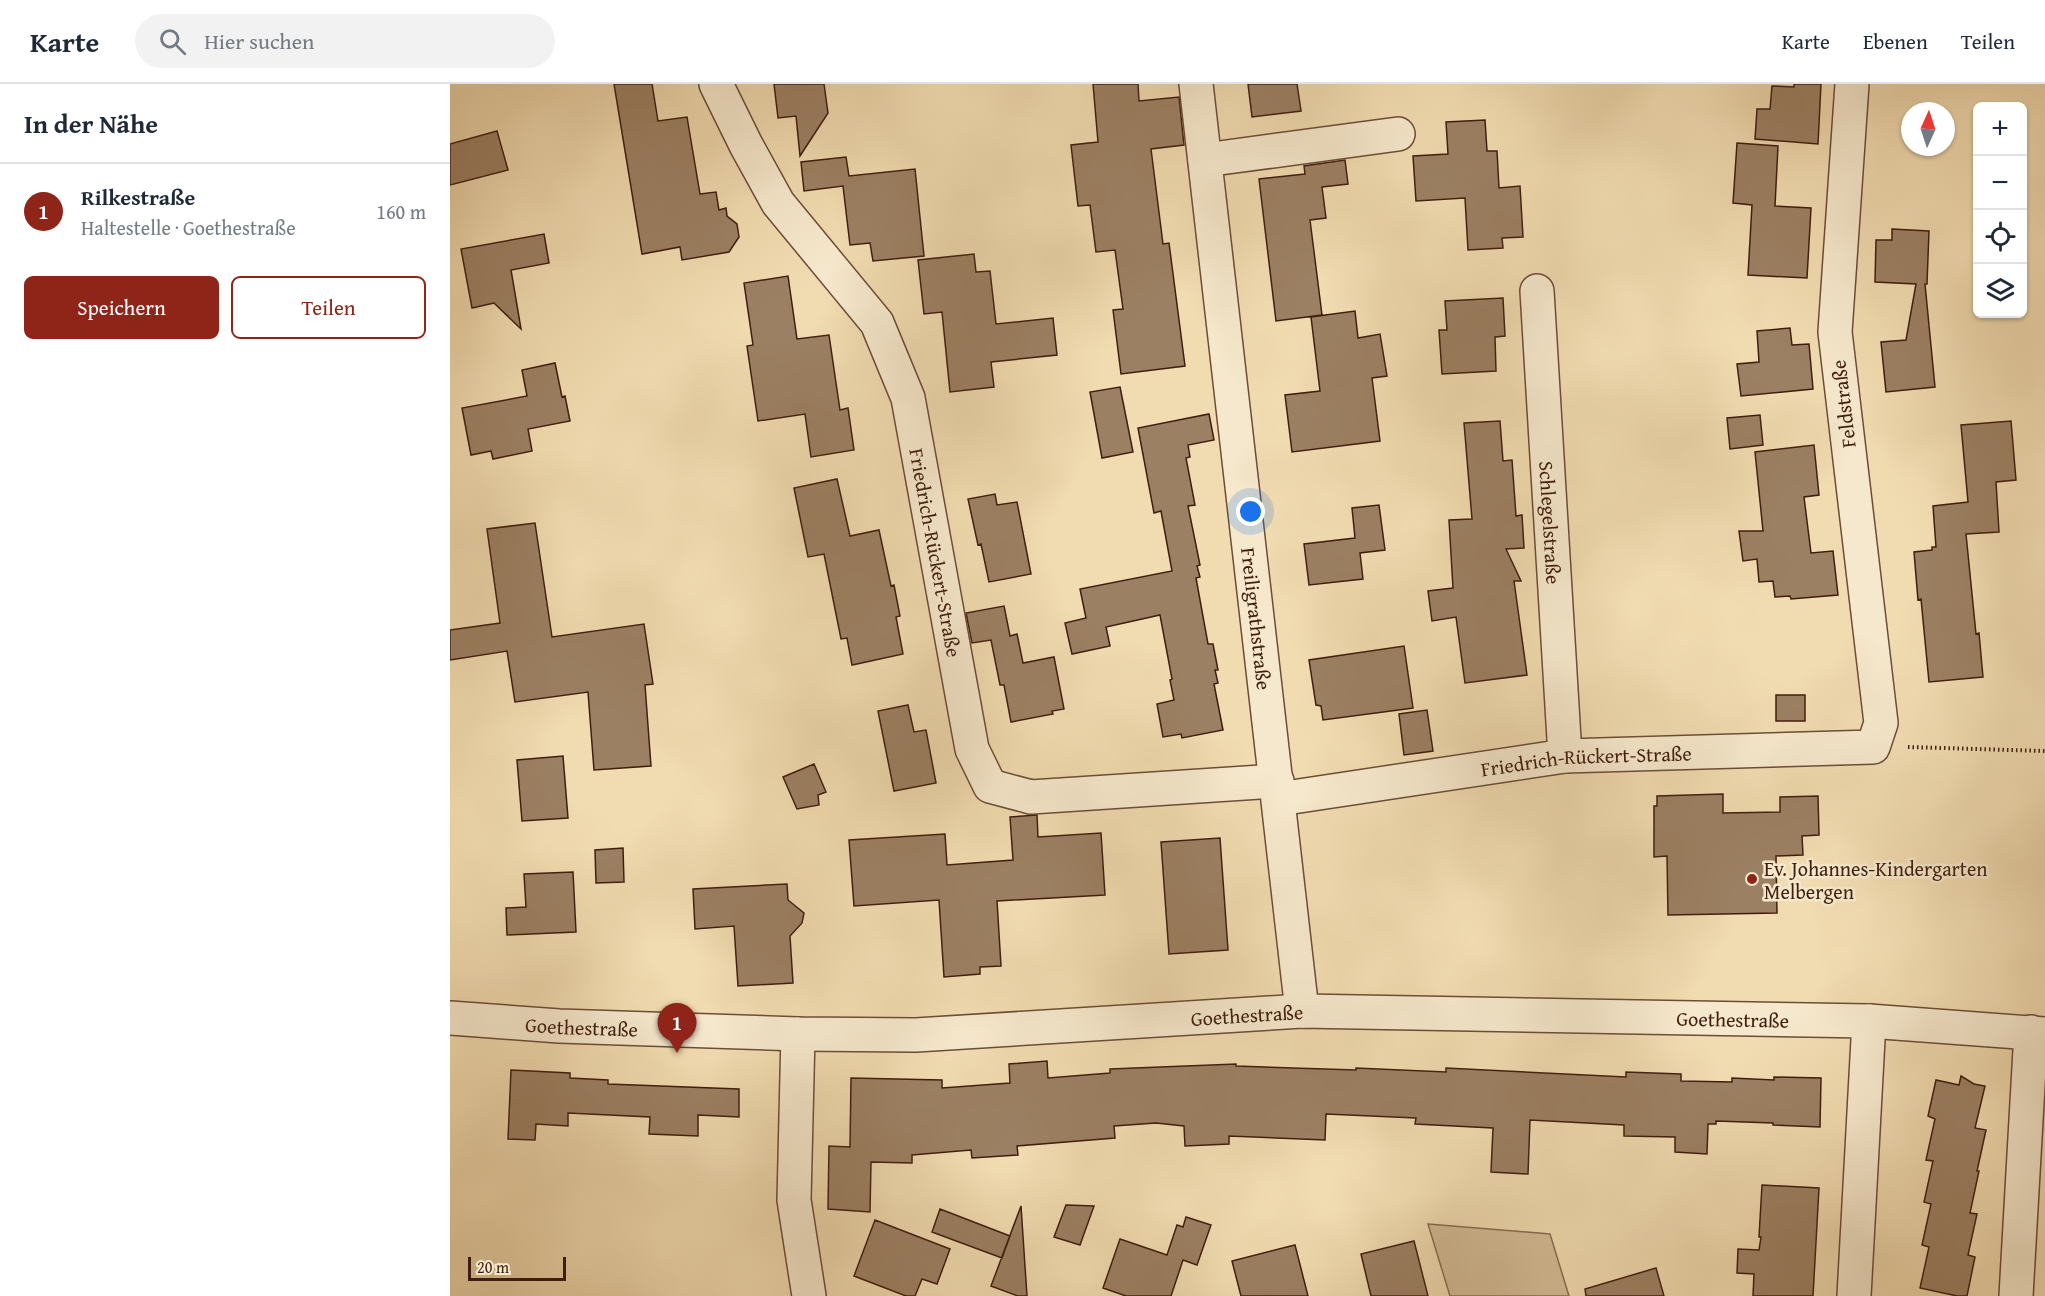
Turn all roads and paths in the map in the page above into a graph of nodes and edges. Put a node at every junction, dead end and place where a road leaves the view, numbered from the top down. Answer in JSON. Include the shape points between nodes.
{"nodes":[{"id":1,"x":716,"y":84,"type":"edge"},
{"id":2,"x":1196,"y":84,"type":"edge"},
{"id":3,"x":1852,"y":84,"type":"edge"},
{"id":4,"x":1398,"y":134,"type":"dead end"},
{"id":5,"x":1205,"y":160,"type":"junction"},
{"id":6,"x":1537,"y":291,"type":"dead end"},
{"id":7,"x":1877,"y":735,"type":"junction"},
{"id":8,"x":2045,"y":751,"type":"edge"},
{"id":9,"x":1565,"y":756,"type":"junction"},
{"id":10,"x":1278,"y":790,"type":"junction"},
{"id":11,"x":1302,"y":1011,"type":"junction"},
{"id":12,"x":450,"y":1018,"type":"edge"},
{"id":13,"x":1869,"y":1021,"type":"junction"},
{"id":14,"x":2038,"y":1033,"type":"edge"},
{"id":15,"x":798,"y":1034,"type":"junction"},
{"id":16,"x":809,"y":1296,"type":"edge"},
{"id":17,"x":1854,"y":1296,"type":"edge"},
{"id":18,"x":2016,"y":1296,"type":"edge"}],
"edges":[{"from":1,"to":10,"type":"street","name":"Friedrich-Rückert-Straße","via":[[778,203],[877,323],[908,398],[972,749],[990,786],[1031,797]]},
{"from":2,"to":5,"type":"street","name":"Freiligrathstraße"},
{"from":3,"to":7,"type":"street","name":"Feldstraße","via":[[1835,332]]},
{"from":4,"to":5,"type":"street"},
{"from":5,"to":10,"type":"street","name":"Freiligrathstraße"},
{"from":6,"to":9,"type":"street","name":"Schlegelstraße"},
{"from":7,"to":8,"type":"path"},
{"from":7,"to":9,"type":"street","name":"Friedrich-Rückert-Straße"},
{"from":9,"to":10,"type":"street","name":"Friedrich-Rückert-Straße"},
{"from":10,"to":11,"type":"street","name":"Freiligrathstraße"},
{"from":11,"to":13,"type":"street","name":"Goethestraße"},
{"from":11,"to":15,"type":"street","name":"Goethestraße","via":[[916,1035]]},
{"from":12,"to":15,"type":"street","name":"Goethestraße"},
{"from":13,"to":14,"type":"street","name":"Goethestraße"},
{"from":13,"to":17,"type":"street"},
{"from":14,"to":18,"type":"street"},
{"from":15,"to":16,"type":"street","via":[[794,1200]]}]}
